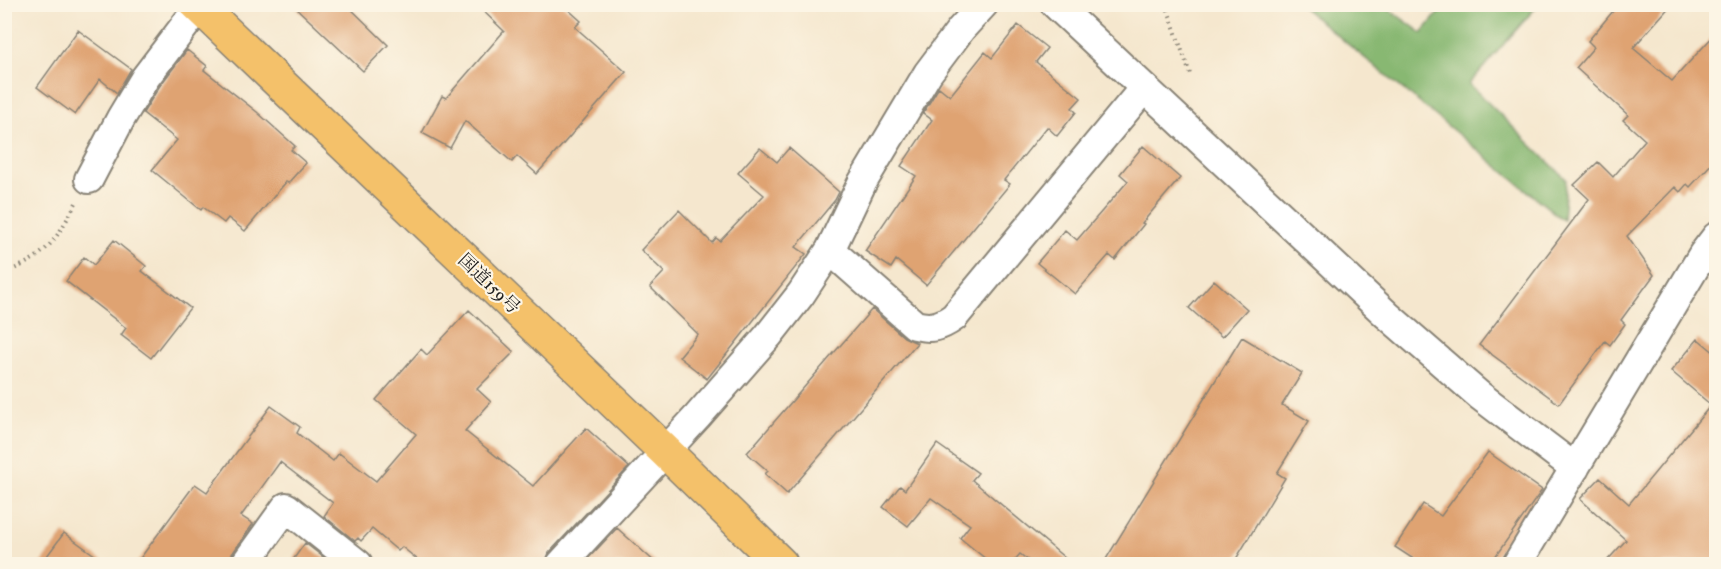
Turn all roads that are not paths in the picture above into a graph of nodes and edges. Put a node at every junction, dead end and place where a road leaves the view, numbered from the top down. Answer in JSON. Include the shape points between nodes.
{"nodes":[{"id":1,"x":984,"y":4,"type":"edge"},
{"id":2,"x":1055,"y":4,"type":"edge"},
{"id":3,"x":198,"y":6,"type":"edge"},
{"id":4,"x":1144,"y":88,"type":"junction"},
{"id":5,"x":89,"y":179,"type":"road end"},
{"id":6,"x":1716,"y":237,"type":"edge"},
{"id":7,"x":830,"y":250,"type":"junction"},
{"id":8,"x":665,"y":451,"type":"junction"},
{"id":9,"x":1575,"y":468,"type":"junction"},
{"id":10,"x":244,"y":564,"type":"edge"},
{"id":11,"x":358,"y":564,"type":"edge"},
{"id":12,"x":561,"y":564,"type":"edge"},
{"id":13,"x":781,"y":564,"type":"edge"},
{"id":14,"x":1517,"y":564,"type":"edge"}],
"edges":[{"from":1,"to":7,"type":"street","via":[[923,82],[862,183]]},
{"from":2,"to":4,"type":"street"},
{"from":3,"to":5,"type":"street","via":[[145,78]]},
{"from":3,"to":8,"type":"highway","name":"国道159号"},
{"from":4,"to":7,"type":"street","via":[[954,318],[943,326],[915,325]]},
{"from":4,"to":9,"type":"street","via":[[1395,322],[1479,395]]},
{"from":6,"to":9,"type":"street"},
{"from":7,"to":8,"type":"street","via":[[768,336]]},
{"from":8,"to":12,"type":"street"},
{"from":8,"to":13,"type":"highway","name":"国道159号"},
{"from":9,"to":14,"type":"street"},
{"from":10,"to":11,"type":"street","via":[[286,507]]}]}
